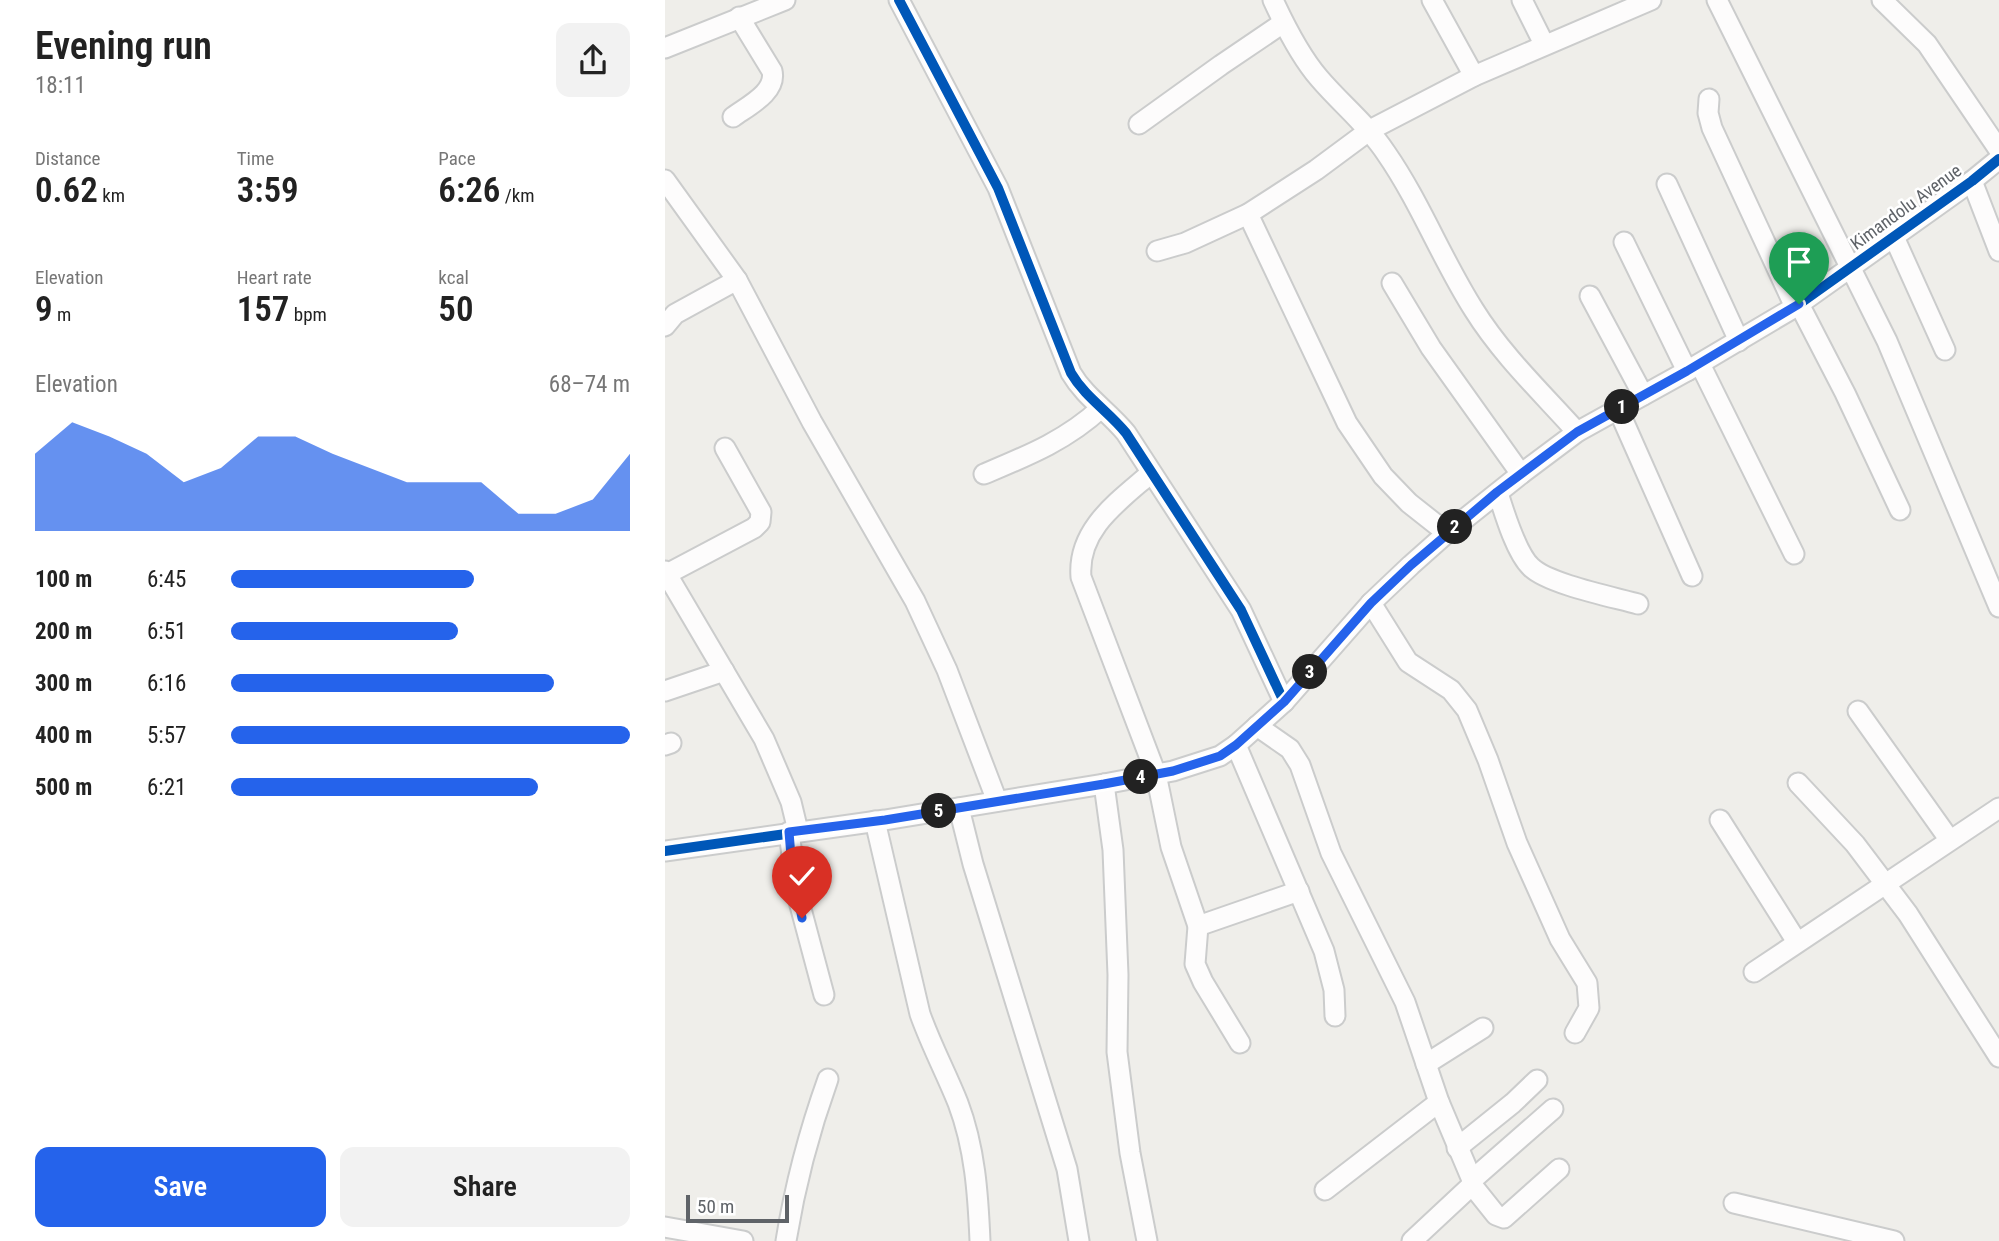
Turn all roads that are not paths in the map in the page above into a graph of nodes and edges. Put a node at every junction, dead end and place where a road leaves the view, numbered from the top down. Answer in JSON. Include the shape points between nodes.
{"nodes":[{"id":1,"x":785,"y":0,"type":"edge"},
{"id":2,"x":899,"y":0,"type":"edge"},
{"id":3,"x":1273,"y":0,"type":"edge"},
{"id":4,"x":1432,"y":0,"type":"edge"},
{"id":5,"x":1522,"y":0,"type":"edge"},
{"id":6,"x":1650,"y":0,"type":"edge"},
{"id":7,"x":1717,"y":0,"type":"edge"},
{"id":8,"x":1882,"y":0,"type":"edge"},
{"id":9,"x":739,"y":18,"type":"junction"},
{"id":10,"x":1283,"y":23,"type":"junction"},
{"id":11,"x":1544,"y":44,"type":"junction"},
{"id":12,"x":665,"y":48,"type":"edge"},
{"id":13,"x":1474,"y":76,"type":"junction"},
{"id":14,"x":1709,"y":99,"type":"dead end"},
{"id":15,"x":733,"y":117,"type":"dead end"},
{"id":16,"x":1139,"y":124,"type":"dead end"},
{"id":17,"x":1370,"y":130,"type":"junction"},
{"id":18,"x":1999,"y":150,"type":"edge"},
{"id":19,"x":1999,"y":159,"type":"edge"},
{"id":20,"x":665,"y":180,"type":"edge"},
{"id":21,"x":1972,"y":181,"type":"junction"},
{"id":22,"x":1667,"y":184,"type":"dead end"},
{"id":23,"x":1248,"y":214,"type":"junction"},
{"id":24,"x":1893,"y":237,"type":"junction"},
{"id":25,"x":1624,"y":242,"type":"dead end"},
{"id":26,"x":1157,"y":251,"type":"dead end"},
{"id":27,"x":1999,"y":251,"type":"edge"},
{"id":28,"x":1850,"y":269,"type":"junction"},
{"id":29,"x":737,"y":280,"type":"junction"},
{"id":30,"x":1392,"y":283,"type":"dead end"},
{"id":31,"x":1590,"y":296,"type":"dead end"},
{"id":32,"x":1797,"y":306,"type":"junction"},
{"id":33,"x":665,"y":326,"type":"edge"},
{"id":34,"x":1739,"y":341,"type":"junction"},
{"id":35,"x":1945,"y":350,"type":"dead end"},
{"id":36,"x":1693,"y":368,"type":"junction"},
{"id":37,"x":1643,"y":395,"type":"junction"},
{"id":38,"x":1101,"y":408,"type":"junction"},
{"id":39,"x":1618,"y":409,"type":"junction"},
{"id":40,"x":1577,"y":432,"type":"junction"},
{"id":41,"x":725,"y":448,"type":"dead end"},
{"id":42,"x":1151,"y":473,"type":"junction"},
{"id":43,"x":984,"y":474,"type":"dead end"},
{"id":44,"x":1521,"y":474,"type":"junction"},
{"id":45,"x":1497,"y":492,"type":"junction"},
{"id":46,"x":1900,"y":510,"type":"dead end"},
{"id":47,"x":1447,"y":533,"type":"junction"},
{"id":48,"x":1794,"y":554,"type":"dead end"},
{"id":49,"x":666,"y":572,"type":"edge"},
{"id":50,"x":1692,"y":576,"type":"dead end"},
{"id":51,"x":1371,"y":603,"type":"junction"},
{"id":52,"x":1638,"y":604,"type":"dead end"},
{"id":53,"x":1999,"y":607,"type":"edge"},
{"id":54,"x":724,"y":671,"type":"junction"},
{"id":55,"x":665,"y":691,"type":"edge"},
{"id":56,"x":1284,"y":702,"type":"junction"},
{"id":57,"x":1858,"y":712,"type":"dead end"},
{"id":58,"x":1258,"y":726,"type":"junction"},
{"id":59,"x":1236,"y":745,"type":"junction"},
{"id":60,"x":1156,"y":774,"type":"junction"},
{"id":61,"x":1798,"y":783,"type":"dead end"},
{"id":62,"x":1104,"y":784,"type":"junction"},
{"id":63,"x":997,"y":801,"type":"junction"},
{"id":64,"x":959,"y":808,"type":"junction"},
{"id":65,"x":1999,"y":808,"type":"edge"},
{"id":66,"x":1720,"y":820,"type":"dead end"},
{"id":67,"x":875,"y":821,"type":"junction"},
{"id":68,"x":793,"y":832,"type":"junction"},
{"id":69,"x":1948,"y":839,"type":"junction"},
{"id":70,"x":665,"y":851,"type":"edge"},
{"id":71,"x":1886,"y":884,"type":"junction"},
{"id":72,"x":1299,"y":891,"type":"junction"},
{"id":73,"x":1198,"y":926,"type":"junction"},
{"id":74,"x":1797,"y":942,"type":"junction"},
{"id":75,"x":1754,"y":972,"type":"dead end"},
{"id":76,"x":824,"y":995,"type":"dead end"},
{"id":77,"x":1335,"y":1016,"type":"dead end"},
{"id":78,"x":1483,"y":1028,"type":"dead end"},
{"id":79,"x":1575,"y":1033,"type":"dead end"},
{"id":80,"x":1240,"y":1043,"type":"dead end"},
{"id":81,"x":1999,"y":1057,"type":"edge"},
{"id":82,"x":1426,"y":1064,"type":"junction"},
{"id":83,"x":828,"y":1079,"type":"dead end"},
{"id":84,"x":1537,"y":1080,"type":"dead end"},
{"id":85,"x":1439,"y":1102,"type":"junction"},
{"id":86,"x":1553,"y":1109,"type":"dead end"},
{"id":87,"x":1457,"y":1148,"type":"junction"},
{"id":88,"x":1559,"y":1169,"type":"dead end"},
{"id":89,"x":1472,"y":1183,"type":"junction"},
{"id":90,"x":1325,"y":1190,"type":"dead end"},
{"id":91,"x":1734,"y":1203,"type":"dead end"},
{"id":92,"x":665,"y":1227,"type":"edge"},
{"id":93,"x":689,"y":1236,"type":"edge"},
{"id":94,"x":743,"y":1241,"type":"edge"},
{"id":95,"x":786,"y":1241,"type":"edge"},
{"id":96,"x":980,"y":1241,"type":"edge"},
{"id":97,"x":1079,"y":1241,"type":"edge"},
{"id":98,"x":1147,"y":1241,"type":"edge"},
{"id":99,"x":1412,"y":1241,"type":"edge"},
{"id":100,"x":1894,"y":1241,"type":"edge"}],
"edges":[{"from":1,"to":9,"type":"street"},
{"from":2,"to":38,"type":"street","via":[[998,188],[1071,373]]},
{"from":3,"to":10,"type":"street"},
{"from":4,"to":13,"type":"street"},
{"from":5,"to":11,"type":"street"},
{"from":6,"to":11,"type":"street"},
{"from":7,"to":28,"type":"street"},
{"from":8,"to":18,"type":"street","via":[[1933,52]]},
{"from":9,"to":12,"type":"street"},
{"from":9,"to":15,"type":"street","via":[[774,79],[769,90]]},
{"from":10,"to":16,"type":"street"},
{"from":10,"to":17,"type":"street","via":[[1316,75]]},
{"from":11,"to":13,"type":"street"},
{"from":13,"to":17,"type":"street"},
{"from":14,"to":32,"type":"street","via":[[1712,128]]},
{"from":17,"to":23,"type":"street"},
{"from":17,"to":40,"type":"street","via":[[1480,320]]},
{"from":19,"to":21,"type":"street","name":"Kimandolu Avenue"},
{"from":20,"to":29,"type":"street"},
{"from":21,"to":24,"type":"street","name":"Kimandolu Avenue"},
{"from":21,"to":27,"type":"street"},
{"from":22,"to":34,"type":"street"},
{"from":23,"to":26,"type":"street"},
{"from":23,"to":47,"type":"street","via":[[1347,423],[1383,476]]},
{"from":24,"to":28,"type":"street","name":"Kimandolu Avenue"},
{"from":24,"to":35,"type":"street"},
{"from":25,"to":36,"type":"street"},
{"from":28,"to":32,"type":"street","name":"Kimandolu Avenue"},
{"from":28,"to":53,"type":"street","via":[[1887,341]]},
{"from":29,"to":33,"type":"street","via":[[675,314]]},
{"from":29,"to":63,"type":"street","via":[[915,601]]},
{"from":30,"to":44,"type":"street","via":[[1431,348]]},
{"from":31,"to":37,"type":"street"},
{"from":32,"to":34,"type":"street","name":"Kimandolu Avenue"},
{"from":32,"to":46,"type":"street","via":[[1845,393]]},
{"from":34,"to":36,"type":"street","name":"Kimandolu Avenue"},
{"from":36,"to":37,"type":"street","name":"Kimandolu Avenue"},
{"from":36,"to":48,"type":"street"},
{"from":37,"to":39,"type":"street","name":"Kimandolu Avenue"},
{"from":38,"to":42,"type":"street","via":[[1126,433]]},
{"from":38,"to":43,"type":"street","via":[[1062,438]]},
{"from":39,"to":40,"type":"street","name":"Kimandolu Avenue"},
{"from":39,"to":50,"type":"street"},
{"from":40,"to":44,"type":"street","name":"Kimandolu Avenue"},
{"from":41,"to":49,"type":"street","via":[[761,512],[760,522]]},
{"from":42,"to":56,"type":"street","via":[[1241,610]]},
{"from":42,"to":60,"type":"street","via":[[1095,526],[1080,565],[1084,589]]},
{"from":44,"to":45,"type":"street","name":"Kimandolu Avenue"},
{"from":45,"to":47,"type":"street","name":"Kimandolu Avenue"},
{"from":45,"to":52,"type":"street","via":[[1509,527],[1532,568],[1574,586]]},
{"from":47,"to":51,"type":"street","name":"Kimandolu Avenue"},
{"from":49,"to":54,"type":"street"},
{"from":51,"to":56,"type":"street","name":"Kimandolu Avenue"},
{"from":51,"to":79,"type":"street","via":[[1408,662],[1451,691],[1467,710],[1517,843],[1560,939],[1587,983],[1589,1008]]},
{"from":54,"to":55,"type":"street"},
{"from":54,"to":68,"type":"street","via":[[764,738],[791,802]]},
{"from":56,"to":58,"type":"street","name":"Kimandolu Avenue"},
{"from":57,"to":69,"type":"street"},
{"from":58,"to":59,"type":"street","name":"Kimandolu Avenue"},
{"from":58,"to":82,"type":"street","via":[[1295,755],[1331,853],[1405,1002]]},
{"from":59,"to":60,"type":"street","name":"Kimandolu Avenue","via":[[1220,756]]},
{"from":59,"to":72,"type":"street"},
{"from":60,"to":62,"type":"street","name":"Kimandolu Avenue"},
{"from":60,"to":73,"type":"street","via":[[1171,847]]},
{"from":61,"to":71,"type":"street"},
{"from":62,"to":63,"type":"street","name":"Kimandolu Avenue"},
{"from":62,"to":98,"type":"street","via":[[1113,850],[1117,1052]]},
{"from":63,"to":64,"type":"street","name":"Kimandolu Avenue"},
{"from":64,"to":67,"type":"street","name":"Kimandolu Avenue"},
{"from":64,"to":97,"type":"street","via":[[1067,1169]]},
{"from":65,"to":69,"type":"street"},
{"from":66,"to":74,"type":"street"},
{"from":67,"to":68,"type":"street","name":"Kimandolu Avenue"},
{"from":67,"to":96,"type":"street","via":[[920,1014],[969,1140],[977,1174]]},
{"from":68,"to":70,"type":"street","name":"Kimandolu Avenue"},
{"from":68,"to":76,"type":"street","via":[[797,894]]},
{"from":69,"to":71,"type":"street"},
{"from":71,"to":74,"type":"street"},
{"from":71,"to":81,"type":"street"},
{"from":72,"to":73,"type":"street"},
{"from":72,"to":77,"type":"street","via":[[1324,951]]},
{"from":73,"to":80,"type":"street","via":[[1195,964]]},
{"from":74,"to":75,"type":"street"},
{"from":78,"to":82,"type":"street"},
{"from":82,"to":85,"type":"street"},
{"from":83,"to":95,"type":"street","via":[[808,1135]]},
{"from":84,"to":87,"type":"street"},
{"from":85,"to":87,"type":"street"},
{"from":85,"to":90,"type":"street"},
{"from":86,"to":89,"type":"street"},
{"from":87,"to":89,"type":"street"},
{"from":88,"to":89,"type":"street","via":[[1504,1218],[1496,1215]]},
{"from":89,"to":99,"type":"street"},
{"from":91,"to":100,"type":"street"},
{"from":92,"to":93,"type":"street"},
{"from":93,"to":94,"type":"street"}]}
